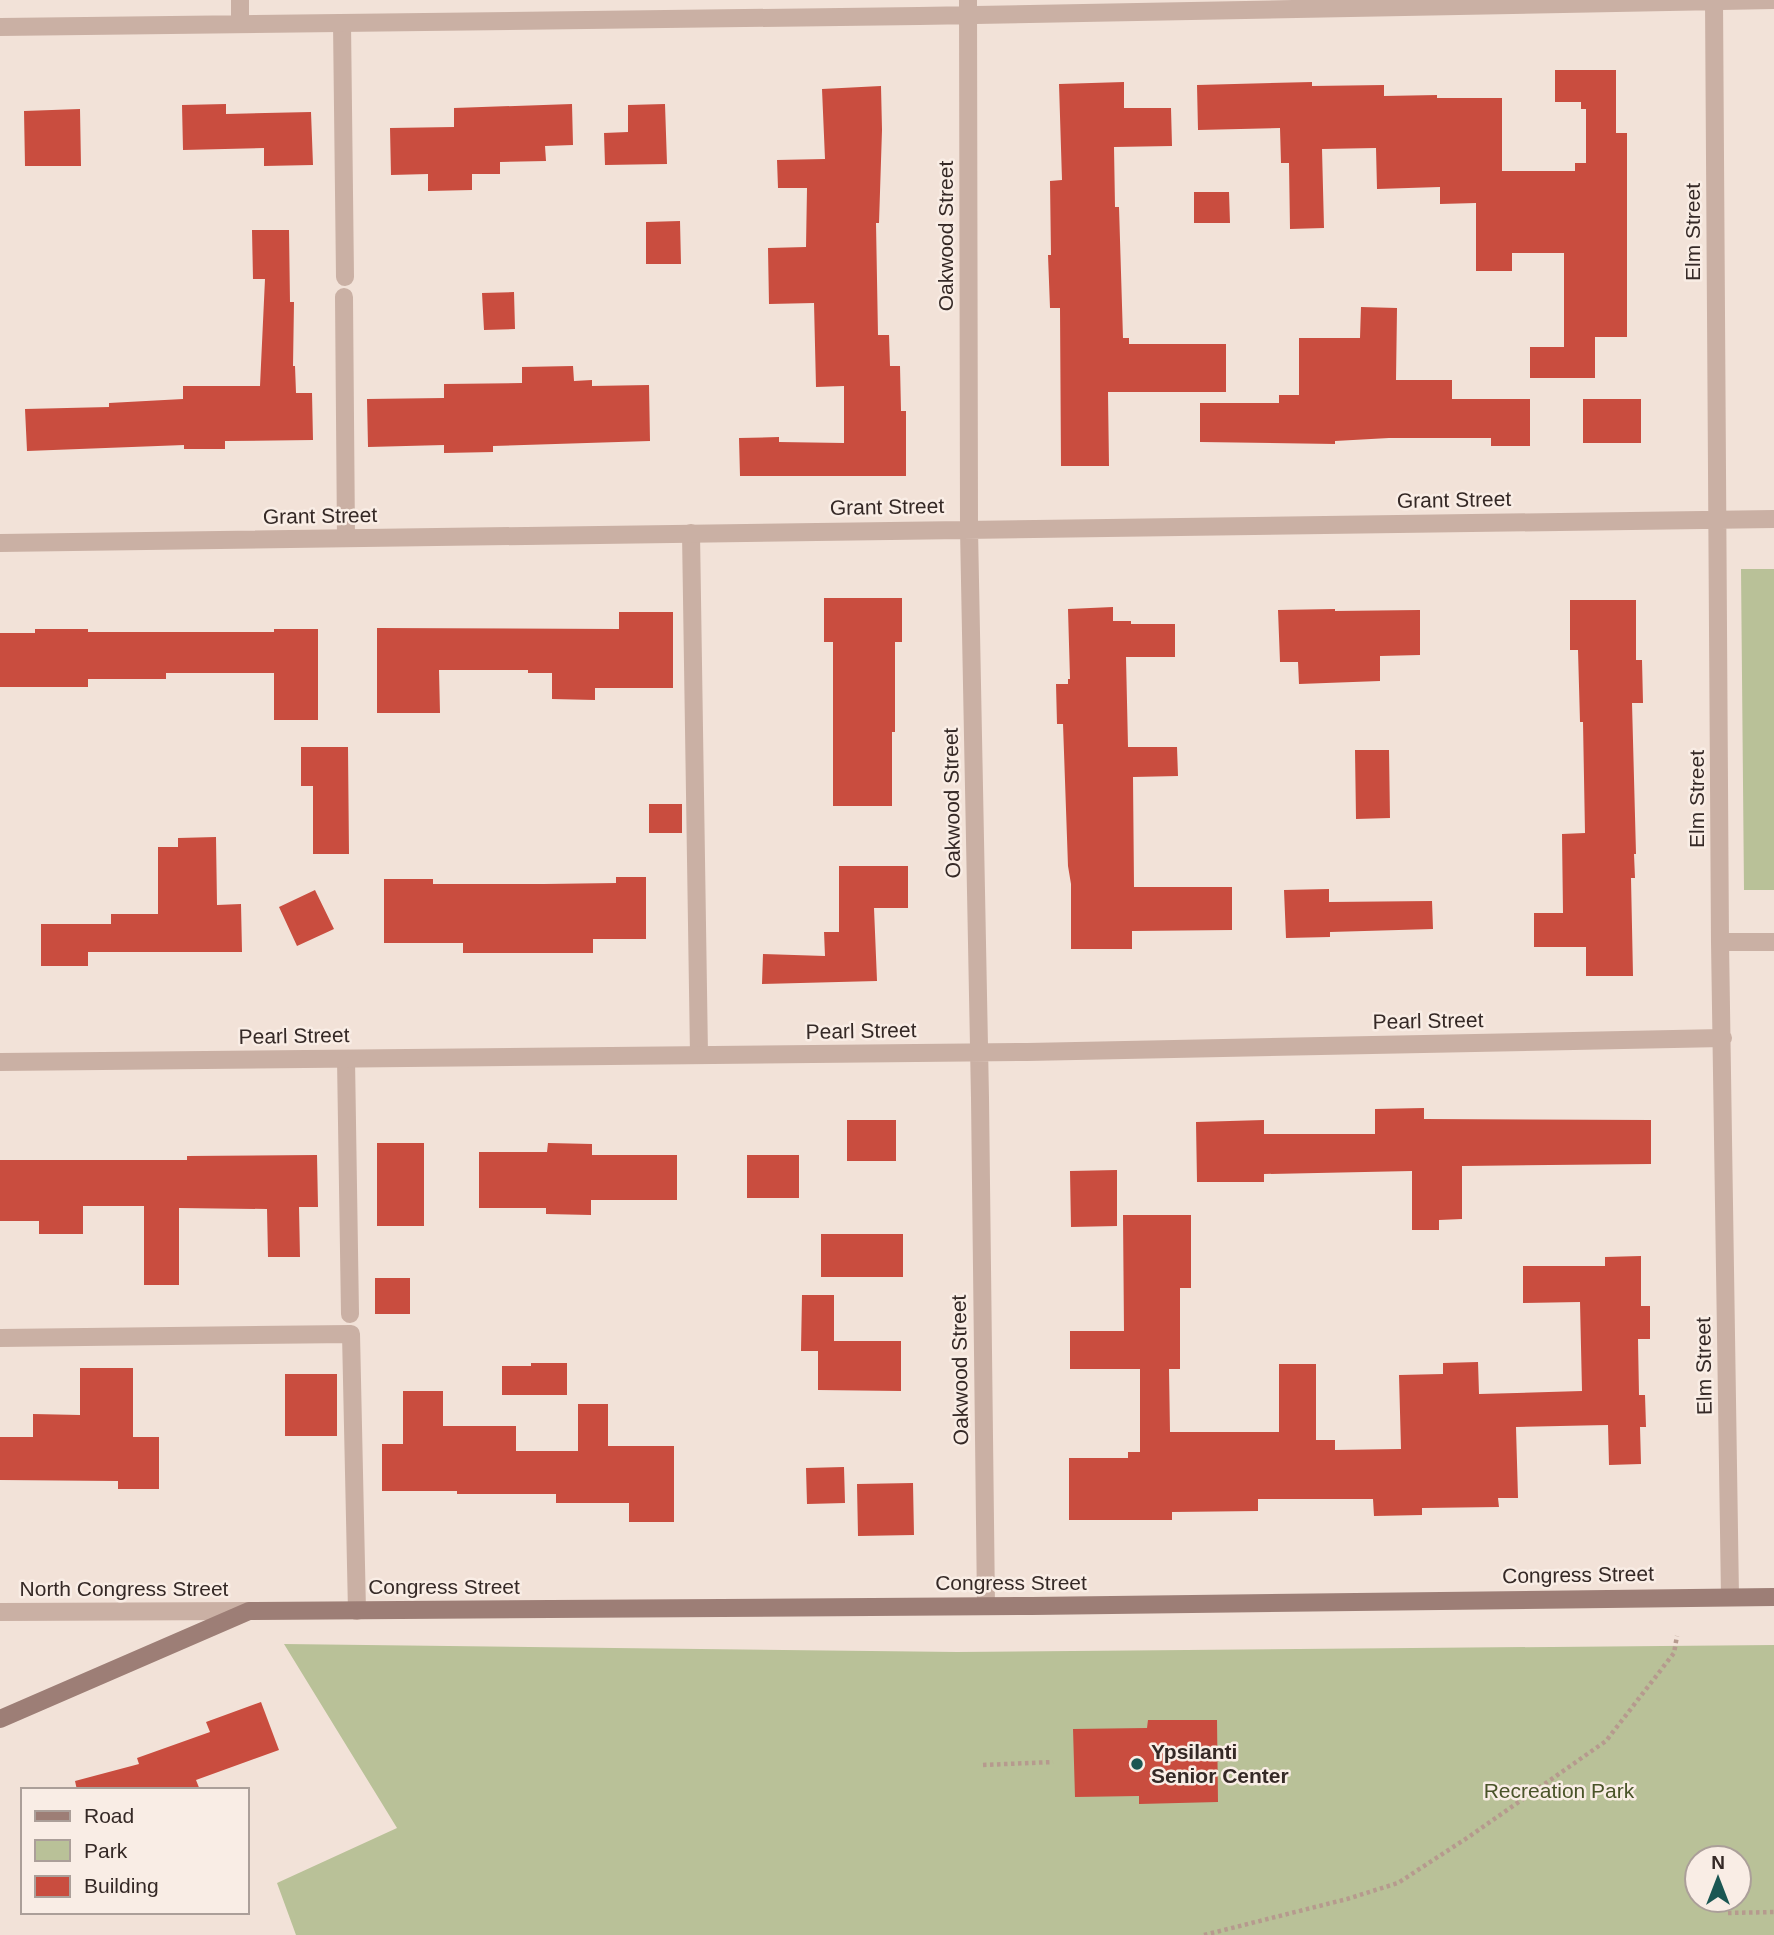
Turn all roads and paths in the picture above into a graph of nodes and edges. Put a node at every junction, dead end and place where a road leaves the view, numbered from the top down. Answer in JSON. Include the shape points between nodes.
{"nodes":[{"id":1,"x":240,"y":0,"type":"edge"},
{"id":2,"x":1774,"y":0,"type":"edge"},
{"id":3,"x":1714,"y":1,"type":"edge"},
{"id":4,"x":968,"y":7,"type":"edge"},
{"id":5,"x":342,"y":23,"type":"junction"},
{"id":6,"x":240,"y":24,"type":"junction"},
{"id":7,"x":0,"y":27,"type":"edge"},
{"id":8,"x":345,"y":277,"type":"dead end"},
{"id":9,"x":344,"y":297,"type":"dead end"},
{"id":10,"x":1717,"y":519,"type":"junction"},
{"id":11,"x":1774,"y":519,"type":"edge"},
{"id":12,"x":969,"y":529,"type":"junction"},
{"id":13,"x":691,"y":533,"type":"junction"},
{"id":14,"x":346,"y":538,"type":"junction"},
{"id":15,"x":0,"y":543,"type":"edge"},
{"id":16,"x":1720,"y":942,"type":"junction"},
{"id":17,"x":1774,"y":942,"type":"edge"},
{"id":18,"x":1723,"y":1038,"type":"junction"},
{"id":19,"x":979,"y":1052,"type":"junction"},
{"id":20,"x":699,"y":1055,"type":"junction"},
{"id":21,"x":346,"y":1059,"type":"junction"},
{"id":22,"x":0,"y":1062,"type":"edge"},
{"id":23,"x":350,"y":1314,"type":"dead end"},
{"id":24,"x":0,"y":1338,"type":"edge"},
{"id":25,"x":1730,"y":1597,"type":"junction"},
{"id":26,"x":1774,"y":1597,"type":"edge"},
{"id":27,"x":986,"y":1606,"type":"junction"},
{"id":28,"x":249,"y":1611,"type":"junction"},
{"id":29,"x":357,"y":1611,"type":"junction"},
{"id":30,"x":0,"y":1612,"type":"edge"},
{"id":31,"x":1678,"y":1636,"type":"dead end"},
{"id":32,"x":0,"y":1719,"type":"edge"},
{"id":33,"x":1053,"y":1762,"type":"dead end"},
{"id":34,"x":983,"y":1765,"type":"dead end"},
{"id":35,"x":1753,"y":1912,"type":"edge"},
{"id":36,"x":1774,"y":1912,"type":"edge"},
{"id":37,"x":1204,"y":1935,"type":"edge"}],
"edges":[{"from":1,"to":6,"type":"street"},
{"from":2,"to":3,"type":"street"},
{"from":3,"to":4,"type":"street"},
{"from":3,"to":10,"type":"street","name":"Elm Street"},
{"from":4,"to":5,"type":"street"},
{"from":4,"to":12,"type":"street","name":"Oakwood Street"},
{"from":5,"to":6,"type":"street"},
{"from":5,"to":8,"type":"street"},
{"from":6,"to":7,"type":"street"},
{"from":9,"to":14,"type":"street"},
{"from":10,"to":11,"type":"street","name":"Grant Street"},
{"from":10,"to":12,"type":"street","name":"Grant Street"},
{"from":10,"to":16,"type":"street","name":"Elm Street"},
{"from":12,"to":13,"type":"street","name":"Grant Street"},
{"from":12,"to":19,"type":"street","name":"Oakwood Street"},
{"from":13,"to":14,"type":"street","name":"Grant Street"},
{"from":13,"to":20,"type":"street"},
{"from":14,"to":15,"type":"street","name":"Grant Street"},
{"from":16,"to":17,"type":"street"},
{"from":16,"to":18,"type":"street","name":"Elm Street"},
{"from":18,"to":19,"type":"street","name":"Pearl Street"},
{"from":18,"to":25,"type":"street","name":"Elm Street"},
{"from":19,"to":20,"type":"street","name":"Pearl Street"},
{"from":19,"to":27,"type":"street","name":"Oakwood Street"},
{"from":20,"to":21,"type":"street","name":"Pearl Street"},
{"from":21,"to":22,"type":"street","name":"Pearl Street"},
{"from":21,"to":23,"type":"street"},
{"from":24,"to":29,"type":"street","via":[[351,1334]]},
{"from":25,"to":26,"type":"street","name":"Congress Street"},
{"from":25,"to":27,"type":"street","name":"Congress Street"},
{"from":27,"to":29,"type":"street","name":"Congress Street"},
{"from":28,"to":29,"type":"street","name":"Congress Street"},
{"from":28,"to":30,"type":"street","name":"North Congress Street"},
{"from":28,"to":32,"type":"street"},
{"from":31,"to":37,"type":"path","via":[[1674,1653],[1606,1741],[1398,1883]]},
{"from":33,"to":34,"type":"path"},
{"from":35,"to":36,"type":"path"}]}
